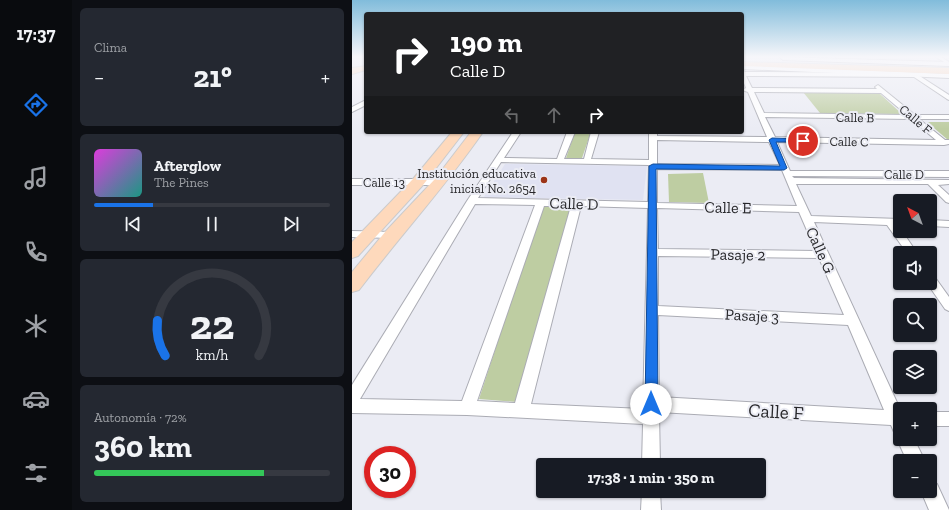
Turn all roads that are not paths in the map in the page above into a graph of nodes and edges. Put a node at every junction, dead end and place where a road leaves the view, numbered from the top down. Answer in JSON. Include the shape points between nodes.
{"nodes":[{"id":1,"x":871,"y":81,"type":"edge"},
{"id":2,"x":924,"y":81,"type":"edge"},
{"id":3,"x":746,"y":90,"type":"edge"},
{"id":4,"x":883,"y":92,"type":"junction"},
{"id":5,"x":949,"y":98,"type":"edge"},
{"id":6,"x":364,"y":103,"type":"edge"},
{"id":7,"x":352,"y":110,"type":"edge"},
{"id":8,"x":761,"y":115,"type":"junction"},
{"id":9,"x":912,"y":117,"type":"junction"},
{"id":10,"x":949,"y":117,"type":"edge"},
{"id":11,"x":456,"y":134,"type":"edge"},
{"id":12,"x":476,"y":134,"type":"edge"},
{"id":13,"x":516,"y":134,"type":"edge"},
{"id":14,"x":570,"y":134,"type":"edge"},
{"id":15,"x":594,"y":134,"type":"edge"},
{"id":16,"x":653,"y":135,"type":"edge"},
{"id":17,"x":716,"y":136,"type":"edge"},
{"id":18,"x":772,"y":140,"type":"junction"},
{"id":19,"x":946,"y":142,"type":"edge"},
{"id":20,"x":949,"y":148,"type":"edge"},
{"id":21,"x":500,"y":160,"type":"junction"},
{"id":22,"x":560,"y":160,"type":"junction"},
{"id":23,"x":587,"y":161,"type":"junction"},
{"id":24,"x":653,"y":165,"type":"junction"},
{"id":25,"x":787,"y":174,"type":"junction"},
{"id":26,"x":949,"y":174,"type":"edge"},
{"id":27,"x":352,"y":182,"type":"edge"},
{"id":28,"x":418,"y":182,"type":"junction"},
{"id":29,"x":440,"y":182,"type":"junction"},
{"id":30,"x":930,"y":182,"type":"junction"},
{"id":31,"x":949,"y":182,"type":"edge"},
{"id":32,"x":949,"y":200,"type":"edge"},
{"id":33,"x":472,"y":201,"type":"junction"},
{"id":34,"x":541,"y":202,"type":"junction"},
{"id":35,"x":577,"y":203,"type":"junction"},
{"id":36,"x":653,"y":205,"type":"junction"},
{"id":37,"x":803,"y":208,"type":"junction"},
{"id":38,"x":808,"y":220,"type":"junction"},
{"id":39,"x":893,"y":222,"type":"edge"},
{"id":40,"x":937,"y":223,"type":"edge"},
{"id":41,"x":949,"y":224,"type":"edge"},
{"id":42,"x":352,"y":234,"type":"edge"},
{"id":43,"x":368,"y":234,"type":"junction"},
{"id":44,"x":392,"y":234,"type":"junction"},
{"id":45,"x":352,"y":252,"type":"edge"},
{"id":46,"x":652,"y":252,"type":"junction"},
{"id":47,"x":824,"y":255,"type":"junction"},
{"id":48,"x":352,"y":285,"type":"edge"},
{"id":49,"x":937,"y":289,"type":"edge"},
{"id":50,"x":949,"y":306,"type":"edge"},
{"id":51,"x":652,"y":310,"type":"junction"},
{"id":52,"x":853,"y":320,"type":"junction"},
{"id":53,"x":352,"y":399,"type":"edge"},
{"id":54,"x":352,"y":406,"type":"edge"},
{"id":55,"x":467,"y":408,"type":"junction"},
{"id":56,"x":893,"y":408,"type":"edge"},
{"id":57,"x":651,"y":410,"type":"junction"},
{"id":58,"x":521,"y":411,"type":"junction"},
{"id":59,"x":937,"y":419,"type":"edge"},
{"id":60,"x":949,"y":419,"type":"edge"},
{"id":61,"x":893,"y":421,"type":"edge"},
{"id":62,"x":651,"y":458,"type":"edge"},
{"id":63,"x":651,"y":498,"type":"edge"},
{"id":64,"x":933,"y":498,"type":"edge"},
{"id":65,"x":651,"y":510,"type":"edge"},
{"id":66,"x":939,"y":510,"type":"edge"}],
"edges":[{"from":1,"to":4,"type":"street","name":"Calle F"},
{"from":2,"to":5,"type":"street"},
{"from":3,"to":4,"type":"street"},
{"from":3,"to":8,"type":"street","name":"Calle G"},
{"from":4,"to":9,"type":"street","name":"Calle F"},
{"from":6,"to":7,"type":"street"},
{"from":8,"to":9,"type":"street","name":"Calle B"},
{"from":8,"to":18,"type":"street","name":"Calle G"},
{"from":9,"to":10,"type":"street","name":"Calle B"},
{"from":9,"to":19,"type":"street","name":"Calle F"},
{"from":11,"to":28,"type":"main road"},
{"from":12,"to":29,"type":"main road"},
{"from":13,"to":21,"type":"street"},
{"from":14,"to":22,"type":"street"},
{"from":15,"to":23,"type":"street"},
{"from":16,"to":17,"type":"street","name":"Calle C"},
{"from":16,"to":24,"type":"street"},
{"from":17,"to":18,"type":"street","name":"Calle C"},
{"from":18,"to":19,"type":"street","name":"Calle C"},
{"from":18,"to":25,"type":"street","name":"Calle G"},
{"from":19,"to":20,"type":"street","name":"Calle F"},
{"from":21,"to":22,"type":"street"},
{"from":21,"to":33,"type":"street"},
{"from":22,"to":23,"type":"street"},
{"from":23,"to":24,"type":"street"},
{"from":24,"to":25,"type":"street","name":"Calle D"},
{"from":24,"to":36,"type":"street"},
{"from":25,"to":26,"type":"street","name":"Calle D"},
{"from":25,"to":30,"type":"street","name":"Calle D"},
{"from":25,"to":37,"type":"street","name":"Calle G"},
{"from":27,"to":28,"type":"street","name":"Calle 13"},
{"from":28,"to":29,"type":"street","name":"Calle 13"},
{"from":28,"to":43,"type":"main road"},
{"from":29,"to":44,"type":"main road"},
{"from":30,"to":31,"type":"street","name":"Calle D"},
{"from":30,"to":32,"type":"street"},
{"from":33,"to":34,"type":"street","name":"Calle D"},
{"from":33,"to":53,"type":"street"},
{"from":34,"to":35,"type":"street","name":"Calle D"},
{"from":34,"to":55,"type":"street"},
{"from":35,"to":36,"type":"street","name":"Calle D"},
{"from":35,"to":58,"type":"street"},
{"from":36,"to":37,"type":"street","name":"Calle E"},
{"from":36,"to":46,"type":"street"},
{"from":37,"to":38,"type":"street","name":"Calle G"},
{"from":38,"to":39,"type":"street"},
{"from":38,"to":47,"type":"street","name":"Calle G"},
{"from":40,"to":41,"type":"street"},
{"from":42,"to":43,"type":"street"},
{"from":43,"to":44,"type":"street"},
{"from":43,"to":45,"type":"main road"},
{"from":44,"to":48,"type":"main road"},
{"from":46,"to":47,"type":"street","name":"Pasaje 2"},
{"from":46,"to":51,"type":"street"},
{"from":47,"to":52,"type":"street","name":"Calle G"},
{"from":49,"to":50,"type":"street"},
{"from":51,"to":52,"type":"street","name":"Pasaje 3"},
{"from":51,"to":57,"type":"street"},
{"from":52,"to":56,"type":"street","name":"Calle G"},
{"from":54,"to":55,"type":"street","name":"Calle F"},
{"from":55,"to":58,"type":"street","name":"Calle F"},
{"from":57,"to":58,"type":"street","name":"Calle F"},
{"from":57,"to":61,"type":"street","name":"Calle F"},
{"from":57,"to":62,"type":"street"},
{"from":59,"to":60,"type":"street"},
{"from":63,"to":65,"type":"street"},
{"from":64,"to":66,"type":"street"}]}
